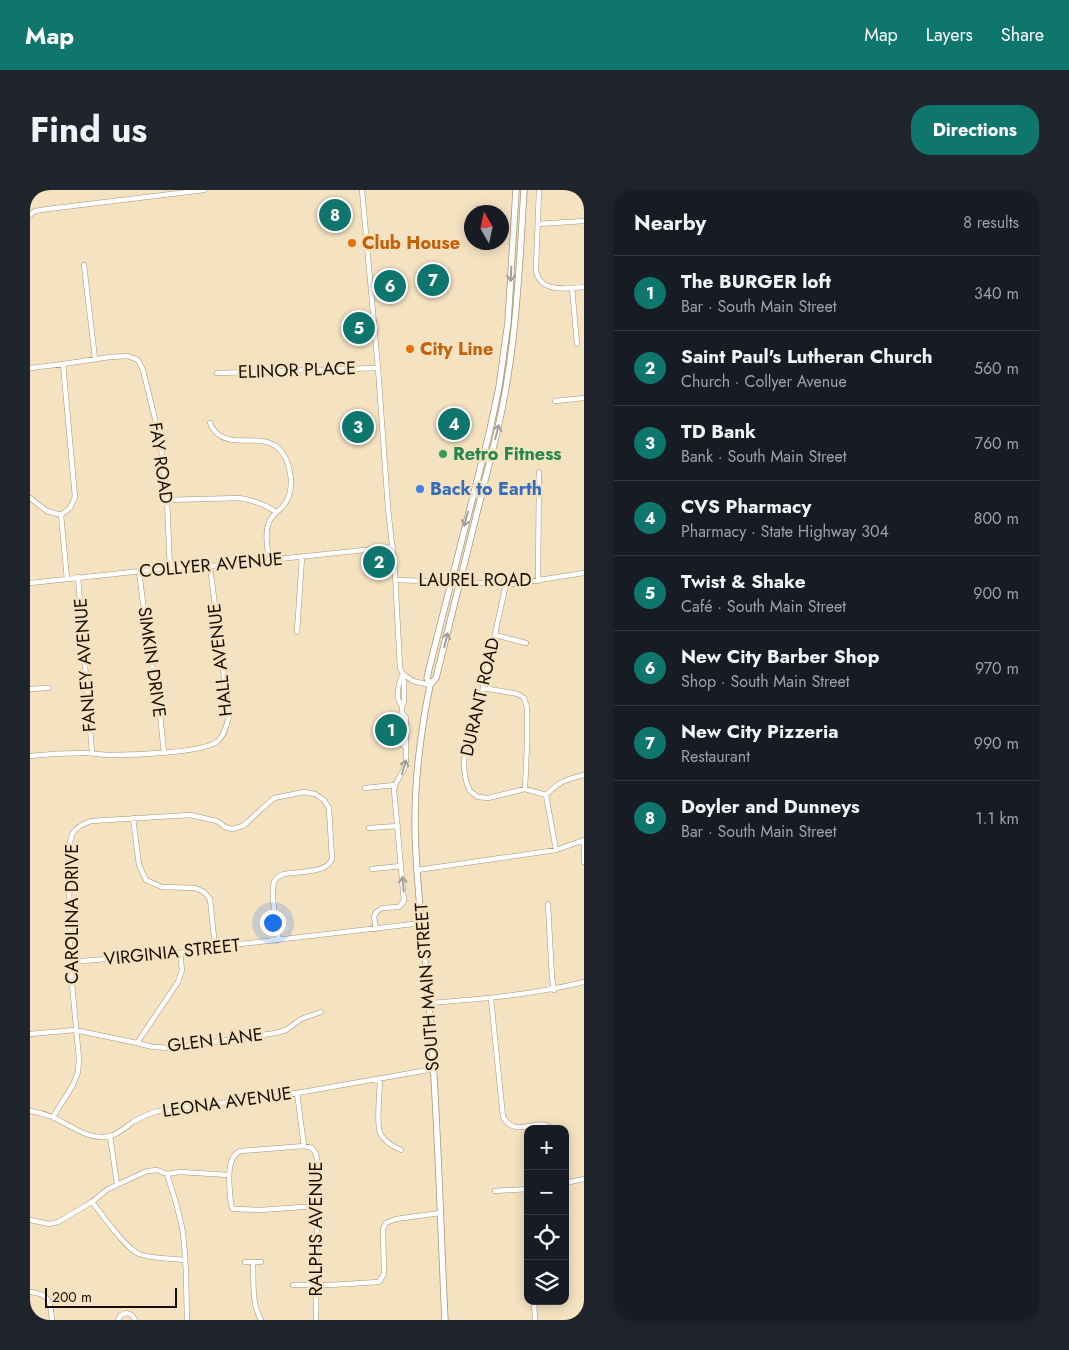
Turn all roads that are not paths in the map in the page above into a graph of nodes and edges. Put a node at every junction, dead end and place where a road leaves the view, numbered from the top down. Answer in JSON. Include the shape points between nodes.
{"nodes":[{"id":1,"x":204,"y":190,"type":"edge"},
{"id":2,"x":362,"y":190,"type":"edge"},
{"id":3,"x":516,"y":190,"type":"edge"},
{"id":4,"x":524,"y":190,"type":"edge"},
{"id":5,"x":539,"y":190,"type":"edge"},
{"id":6,"x":30,"y":215,"type":"edge"},
{"id":7,"x":584,"y":221,"type":"edge"},
{"id":8,"x":538,"y":224,"type":"junction"},
{"id":9,"x":84,"y":265,"type":"dead end"},
{"id":10,"x":584,"y":287,"type":"edge"},
{"id":11,"x":572,"y":288,"type":"junction"},
{"id":12,"x":577,"y":344,"type":"dead end"},
{"id":13,"x":95,"y":359,"type":"junction"},
{"id":14,"x":63,"y":364,"type":"junction"},
{"id":15,"x":30,"y":368,"type":"edge"},
{"id":16,"x":378,"y":368,"type":"junction"},
{"id":17,"x":217,"y":373,"type":"dead end"},
{"id":18,"x":584,"y":398,"type":"edge"},
{"id":19,"x":555,"y":401,"type":"dead end"},
{"id":20,"x":210,"y":424,"type":"dead end"},
{"id":21,"x":539,"y":472,"type":"dead end"},
{"id":22,"x":30,"y":498,"type":"edge"},
{"id":23,"x":167,"y":500,"type":"junction"},
{"id":24,"x":276,"y":512,"type":"junction"},
{"id":25,"x":61,"y":515,"type":"junction"},
{"id":26,"x":393,"y":547,"type":"junction"},
{"id":27,"x":302,"y":557,"type":"junction"},
{"id":28,"x":269,"y":560,"type":"junction"},
{"id":29,"x":210,"y":566,"type":"junction"},
{"id":30,"x":170,"y":568,"type":"junction"},
{"id":31,"x":139,"y":572,"type":"junction"},
{"id":32,"x":584,"y":573,"type":"edge"},
{"id":33,"x":78,"y":577,"type":"junction"},
{"id":34,"x":67,"y":579,"type":"junction"},
{"id":35,"x":396,"y":580,"type":"junction"},
{"id":36,"x":538,"y":581,"type":"junction"},
{"id":37,"x":450,"y":582,"type":"junction"},
{"id":38,"x":460,"y":582,"type":"junction"},
{"id":39,"x":30,"y":583,"type":"edge"},
{"id":40,"x":506,"y":584,"type":"junction"},
{"id":41,"x":296,"y":632,"type":"dead end"},
{"id":42,"x":495,"y":635,"type":"junction"},
{"id":43,"x":526,"y":643,"type":"dead end"},
{"id":44,"x":403,"y":674,"type":"junction"},
{"id":45,"x":430,"y":686,"type":"junction"},
{"id":46,"x":49,"y":688,"type":"dead end"},
{"id":47,"x":483,"y":688,"type":"junction"},
{"id":48,"x":30,"y":689,"type":"edge"},
{"id":49,"x":92,"y":753,"type":"junction"},
{"id":50,"x":164,"y":753,"type":"junction"},
{"id":51,"x":30,"y":756,"type":"edge"},
{"id":52,"x":584,"y":775,"type":"edge"},
{"id":53,"x":395,"y":785,"type":"junction"},
{"id":54,"x":365,"y":788,"type":"dead end"},
{"id":55,"x":526,"y":789,"type":"junction"},
{"id":56,"x":546,"y":795,"type":"junction"},
{"id":57,"x":133,"y":818,"type":"junction"},
{"id":58,"x":398,"y":826,"type":"junction"},
{"id":59,"x":368,"y":828,"type":"dead end"},
{"id":60,"x":584,"y":840,"type":"edge"},
{"id":61,"x":556,"y":850,"type":"junction"},
{"id":62,"x":584,"y":862,"type":"edge"},
{"id":63,"x":401,"y":866,"type":"junction"},
{"id":64,"x":372,"y":869,"type":"dead end"},
{"id":65,"x":417,"y":870,"type":"junction"},
{"id":66,"x":548,"y":904,"type":"dead end"},
{"id":67,"x":422,"y":923,"type":"junction"},
{"id":68,"x":376,"y":929,"type":"junction"},
{"id":69,"x":279,"y":940,"type":"junction"},
{"id":70,"x":215,"y":947,"type":"junction"},
{"id":71,"x":180,"y":953,"type":"junction"},
{"id":72,"x":70,"y":962,"type":"junction"},
{"id":73,"x":584,"y":982,"type":"edge"},
{"id":74,"x":554,"y":990,"type":"junction"},
{"id":75,"x":491,"y":999,"type":"junction"},
{"id":76,"x":429,"y":1003,"type":"junction"},
{"id":77,"x":321,"y":1012,"type":"dead end"},
{"id":78,"x":75,"y":1030,"type":"junction"},
{"id":79,"x":30,"y":1034,"type":"edge"},
{"id":80,"x":137,"y":1042,"type":"junction"},
{"id":81,"x":434,"y":1069,"type":"junction"},
{"id":82,"x":380,"y":1078,"type":"junction"},
{"id":83,"x":297,"y":1093,"type":"junction"},
{"id":84,"x":30,"y":1110,"type":"edge"},
{"id":85,"x":53,"y":1117,"type":"junction"},
{"id":86,"x":535,"y":1125,"type":"edge"},
{"id":87,"x":548,"y":1125,"type":"edge"},
{"id":88,"x":524,"y":1126,"type":"edge"},
{"id":89,"x":110,"y":1136,"type":"junction"},
{"id":90,"x":304,"y":1146,"type":"junction"},
{"id":91,"x":402,"y":1150,"type":"dead end"},
{"id":92,"x":167,"y":1174,"type":"junction"},
{"id":93,"x":229,"y":1175,"type":"junction"},
{"id":94,"x":584,"y":1180,"type":"edge"},
{"id":95,"x":569,"y":1182,"type":"edge"},
{"id":96,"x":117,"y":1184,"type":"junction"},
{"id":97,"x":524,"y":1189,"type":"edge"},
{"id":98,"x":495,"y":1191,"type":"dead end"},
{"id":99,"x":92,"y":1202,"type":"junction"},
{"id":100,"x":318,"y":1206,"type":"junction"},
{"id":101,"x":440,"y":1213,"type":"junction"},
{"id":102,"x":30,"y":1220,"type":"edge"},
{"id":103,"x":185,"y":1260,"type":"junction"},
{"id":104,"x":245,"y":1262,"type":"dead end"},
{"id":105,"x":253,"y":1262,"type":"junction"},
{"id":106,"x":262,"y":1262,"type":"dead end"},
{"id":107,"x":294,"y":1285,"type":"dead end"},
{"id":108,"x":316,"y":1286,"type":"junction"},
{"id":109,"x":30,"y":1292,"type":"edge"},
{"id":110,"x":534,"y":1305,"type":"edge"},
{"id":111,"x":52,"y":1320,"type":"edge"},
{"id":112,"x":118,"y":1320,"type":"edge"},
{"id":113,"x":135,"y":1320,"type":"edge"},
{"id":114,"x":188,"y":1320,"type":"edge"},
{"id":115,"x":261,"y":1320,"type":"edge"},
{"id":116,"x":316,"y":1320,"type":"edge"},
{"id":117,"x":445,"y":1320,"type":"edge"},
{"id":118,"x":535,"y":1320,"type":"edge"}],
"edges":[{"from":1,"to":6,"type":"street","via":[[48,209]]},
{"from":2,"to":16,"type":"street"},
{"from":3,"to":37,"type":"main road","one_way":true,"via":[[509,306],[500,378]]},
{"from":38,"to":4,"type":"main road","one_way":true,"via":[[509,377],[517,312]]},
{"from":5,"to":8,"type":"street"},
{"from":7,"to":8,"type":"street"},
{"from":8,"to":11,"type":"street","via":[[538,278],[552,287]]},
{"from":9,"to":13,"type":"street"},
{"from":10,"to":11,"type":"street"},
{"from":11,"to":12,"type":"street"},
{"from":13,"to":14,"type":"street"},
{"from":13,"to":23,"type":"street","name":"FAY ROAD","via":[[128,356],[138,360],[160,439]]},
{"from":14,"to":15,"type":"street"},
{"from":14,"to":25,"type":"street","via":[[75,497],[70,508]]},
{"from":16,"to":17,"type":"street","name":"ELINOR PLACE"},
{"from":16,"to":26,"type":"street"},
{"from":18,"to":19,"type":"street"},
{"from":20,"to":24,"type":"street","via":[[220,436],[273,443],[283,452],[291,481],[285,504]]},
{"from":21,"to":36,"type":"street"},
{"from":22,"to":25,"type":"street","via":[[47,511]]},
{"from":23,"to":24,"type":"street","via":[[239,498],[264,504]]},
{"from":23,"to":30,"type":"street","name":"FAY ROAD"},
{"from":24,"to":28,"type":"street","via":[[269,521],[267,533]]},
{"from":25,"to":34,"type":"street"},
{"from":26,"to":27,"type":"street","name":"COLLYER AVENUE"},
{"from":26,"to":35,"type":"street"},
{"from":27,"to":28,"type":"street","name":"COLLYER AVENUE"},
{"from":27,"to":41,"type":"street"},
{"from":28,"to":29,"type":"street","name":"COLLYER AVENUE"},
{"from":29,"to":30,"type":"street","name":"COLLYER AVENUE"},
{"from":29,"to":50,"type":"street","name":"HALL AVENUE","via":[[228,717],[224,733],[217,742],[202,748]]},
{"from":30,"to":31,"type":"street","name":"COLLYER AVENUE"},
{"from":31,"to":33,"type":"street","name":"COLLYER AVENUE"},
{"from":31,"to":50,"type":"street","name":"SIMKIN DRIVE"},
{"from":32,"to":36,"type":"street","name":"LAUREL ROAD"},
{"from":33,"to":34,"type":"street","name":"COLLYER AVENUE"},
{"from":33,"to":49,"type":"street","name":"FANLEY AVENUE"},
{"from":34,"to":39,"type":"street","name":"COLLYER AVENUE"},
{"from":35,"to":37,"type":"street","name":"LAUREL ROAD"},
{"from":35,"to":44,"type":"street"},
{"from":36,"to":40,"type":"street","name":"LAUREL ROAD"},
{"from":37,"to":38,"type":"street","name":"LAUREL ROAD"},
{"from":37,"to":45,"type":"main road","via":[[427,676]]},
{"from":38,"to":40,"type":"street","name":"LAUREL ROAD"},
{"from":45,"to":38,"type":"main road","one_way":true,"via":[[436,678]]},
{"from":40,"to":42,"type":"street","name":"DURANT ROAD"},
{"from":42,"to":43,"type":"street"},
{"from":42,"to":47,"type":"street","name":"DURANT ROAD"},
{"from":44,"to":45,"type":"street"},
{"from":53,"to":44,"type":"street","one_way":true,"via":[[405,767],[406,718],[399,703],[398,689]]},
{"from":45,"to":65,"type":"main road","name":"SOUTH MAIN STREET","via":[[416,779]]},
{"from":46,"to":48,"type":"street"},
{"from":47,"to":55,"type":"street","via":[[524,698],[528,744]]},
{"from":47,"to":55,"type":"street","name":"DURANT ROAD","via":[[464,746],[468,786],[478,797],[488,798]]},
{"from":49,"to":50,"type":"street","name":"HALL AVENUE"},
{"from":49,"to":51,"type":"street","name":"HALL AVENUE"},
{"from":52,"to":56,"type":"street","via":[[564,780]]},
{"from":53,"to":54,"type":"street"},
{"from":53,"to":58,"type":"street"},
{"from":55,"to":56,"type":"street"},
{"from":56,"to":61,"type":"street"},
{"from":57,"to":69,"type":"street","name":"CAROLINA DRIVE","via":[[190,815],[217,821],[232,829],[243,826],[274,798],[304,792],[324,800],[328,808],[331,862],[323,869],[284,874],[275,880],[272,891]]},
{"from":57,"to":70,"type":"street","via":[[138,865],[146,880],[162,887],[196,888],[204,892],[210,898]]},
{"from":57,"to":72,"type":"street","name":"CAROLINA DRIVE","via":[[91,821],[79,825],[72,833],[69,858]]},
{"from":58,"to":59,"type":"street"},
{"from":58,"to":63,"type":"street"},
{"from":60,"to":61,"type":"street"},
{"from":60,"to":62,"type":"street"},
{"from":61,"to":65,"type":"street"},
{"from":63,"to":64,"type":"street"},
{"from":68,"to":63,"type":"street","one_way":true,"via":[[376,912],[382,908],[399,907],[403,903]]},
{"from":65,"to":67,"type":"main road","name":"SOUTH MAIN STREET"},
{"from":66,"to":74,"type":"street"},
{"from":67,"to":68,"type":"street","name":"VIRGINIA STREET"},
{"from":67,"to":76,"type":"main road","name":"SOUTH MAIN STREET"},
{"from":68,"to":69,"type":"street","name":"VIRGINIA STREET"},
{"from":69,"to":70,"type":"street","name":"VIRGINIA STREET"},
{"from":70,"to":71,"type":"street","name":"VIRGINIA STREET"},
{"from":71,"to":72,"type":"street","name":"VIRGINIA STREET"},
{"from":71,"to":80,"type":"street","via":[[182,970],[178,982]]},
{"from":72,"to":78,"type":"street","name":"CAROLINA DRIVE"},
{"from":73,"to":74,"type":"street"},
{"from":74,"to":75,"type":"street"},
{"from":75,"to":76,"type":"street"},
{"from":75,"to":88,"type":"street","via":[[502,1117],[511,1126]]},
{"from":76,"to":81,"type":"main road","name":"SOUTH MAIN STREET"},
{"from":77,"to":80,"type":"street","name":"GLEN LANE","via":[[276,1033],[171,1048]]},
{"from":78,"to":79,"type":"street","name":"GLEN LANE"},
{"from":78,"to":80,"type":"street","name":"GLEN LANE"},
{"from":78,"to":85,"type":"street","name":"CAROLINA DRIVE","via":[[78,1072]]},
{"from":81,"to":82,"type":"street","name":"LEONA AVENUE"},
{"from":81,"to":101,"type":"main road","name":"SOUTH MAIN STREET"},
{"from":82,"to":83,"type":"street","name":"LEONA AVENUE"},
{"from":82,"to":91,"type":"street","via":[[378,1127],[392,1146]]},
{"from":83,"to":89,"type":"street","name":"LEONA AVENUE","via":[[158,1111]]},
{"from":83,"to":90,"type":"street"},
{"from":84,"to":85,"type":"street"},
{"from":85,"to":89,"type":"street","via":[[87,1135]]},
{"from":86,"to":87,"type":"street"},
{"from":89,"to":96,"type":"street"},
{"from":90,"to":93,"type":"street","via":[[237,1152]]},
{"from":90,"to":100,"type":"street","name":"RALPHS AVENUE","via":[[312,1148],[316,1154]]},
{"from":92,"to":93,"type":"street"},
{"from":92,"to":96,"type":"street","via":[[156,1170]]},
{"from":92,"to":103,"type":"street","via":[[181,1222]]},
{"from":93,"to":100,"type":"street","via":[[233,1209]]},
{"from":94,"to":95,"type":"street"},
{"from":96,"to":99,"type":"street"},
{"from":97,"to":98,"type":"street"},
{"from":99,"to":102,"type":"street","via":[[58,1222],[49,1224]]},
{"from":99,"to":103,"type":"street","via":[[136,1253]]},
{"from":100,"to":108,"type":"street","name":"RALPHS AVENUE"},
{"from":101,"to":108,"type":"street","via":[[386,1223],[383,1229],[384,1274],[379,1282]]},
{"from":101,"to":117,"type":"main road","name":"SOUTH MAIN STREET"},
{"from":103,"to":114,"type":"street"},
{"from":104,"to":105,"type":"street"},
{"from":105,"to":106,"type":"street"},
{"from":105,"to":115,"type":"street","via":[[254,1300]]},
{"from":107,"to":108,"type":"street"},
{"from":108,"to":116,"type":"street","name":"RALPHS AVENUE"},
{"from":109,"to":111,"type":"street","via":[[47,1297]]},
{"from":110,"to":118,"type":"street"},
{"from":112,"to":113,"type":"street","via":[[127,1313]]}]}
